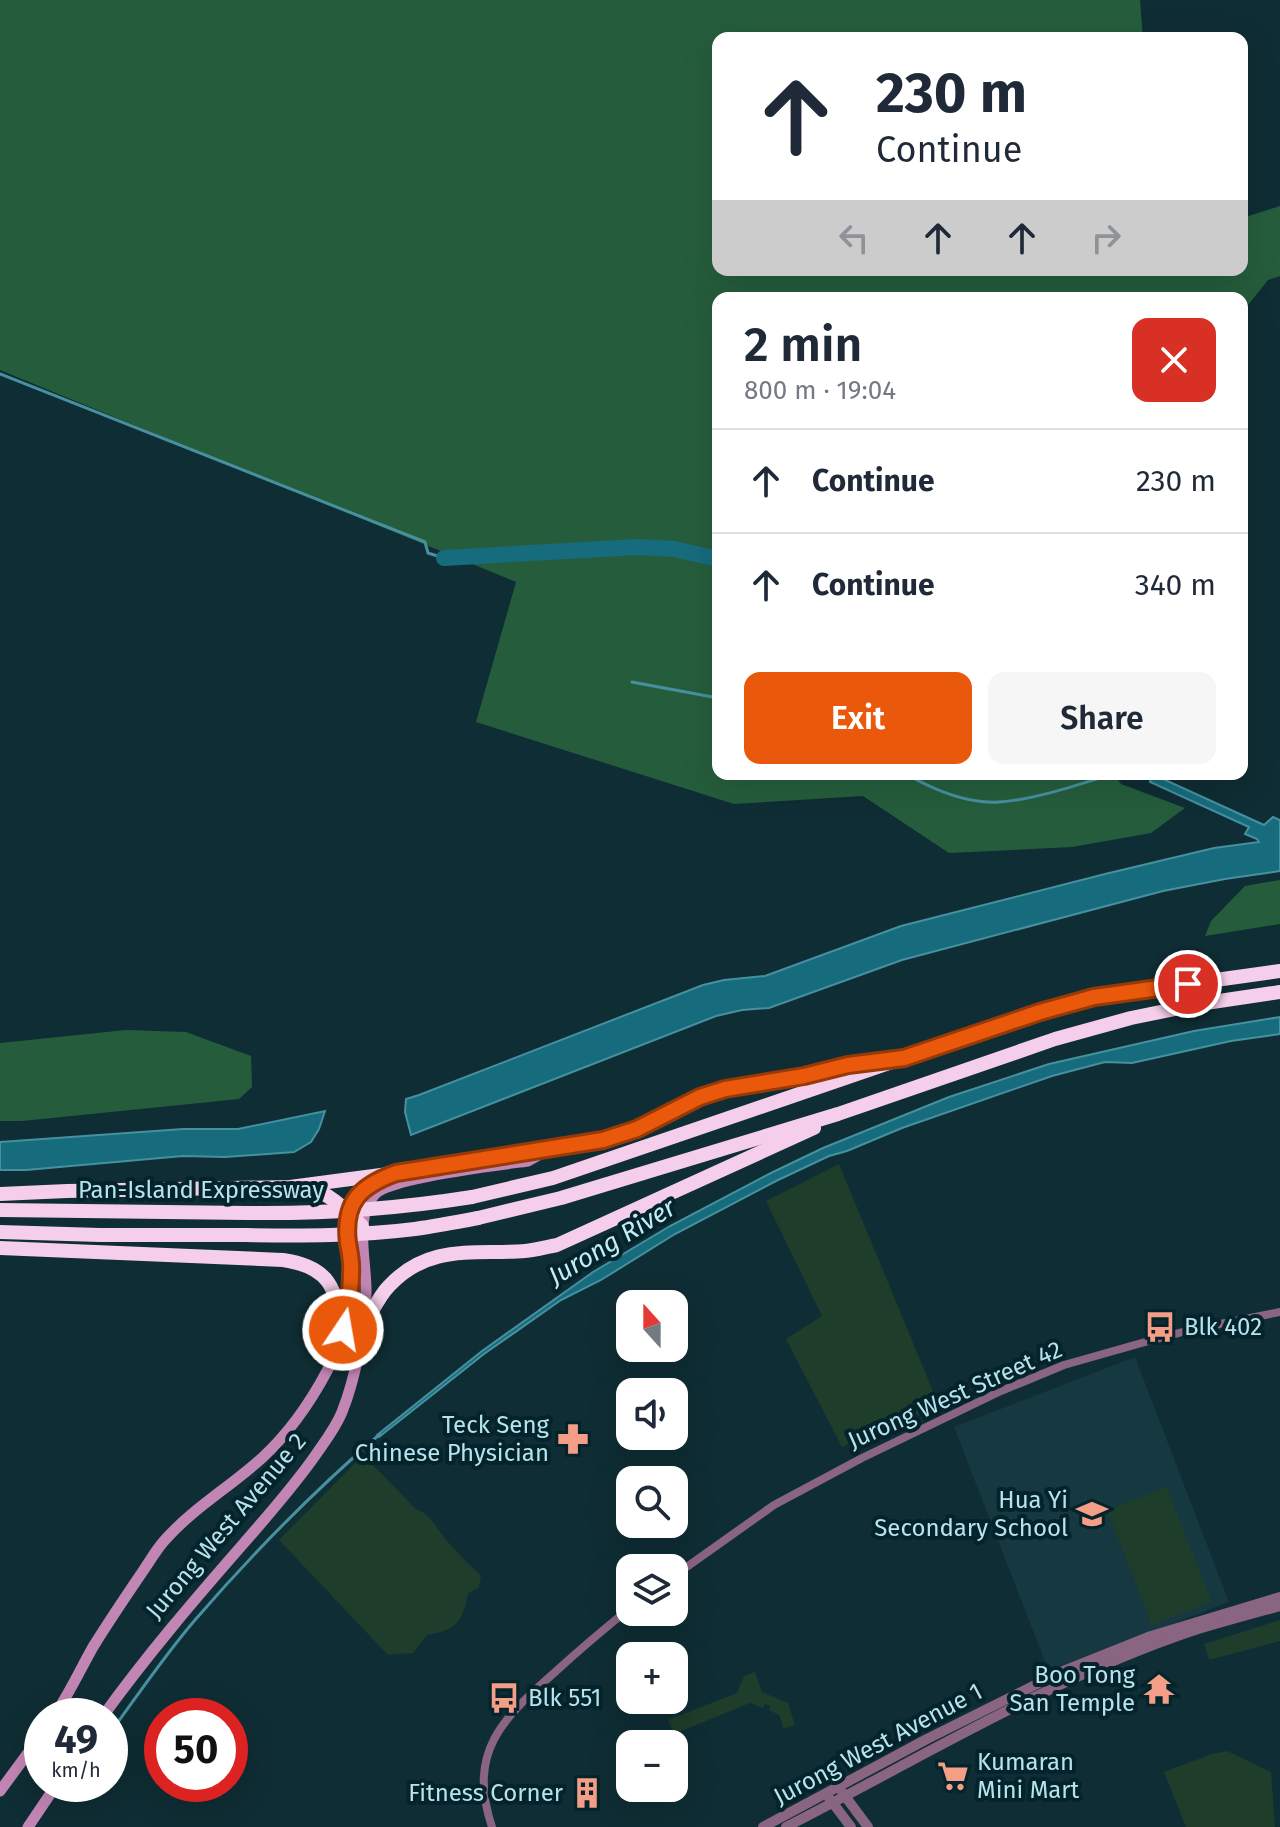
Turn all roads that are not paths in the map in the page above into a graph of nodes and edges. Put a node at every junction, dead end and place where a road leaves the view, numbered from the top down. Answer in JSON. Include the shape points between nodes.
{"nodes":[{"id":1,"x":1280,"y":971,"type":"edge"},
{"id":2,"x":1280,"y":992,"type":"edge"},
{"id":3,"x":904,"y":1058,"type":"junction"},
{"id":4,"x":858,"y":1107,"type":"junction"},
{"id":5,"x":541,"y":1151,"type":"junction"},
{"id":6,"x":497,"y":1158,"type":"joint"},
{"id":7,"x":396,"y":1173,"type":"junction"},
{"id":8,"x":290,"y":1187,"type":"junction"},
{"id":9,"x":0,"y":1194,"type":"edge"},
{"id":10,"x":0,"y":1210,"type":"edge"},
{"id":11,"x":350,"y":1213,"type":"junction"},
{"id":12,"x":362,"y":1226,"type":"junction"},
{"id":13,"x":0,"y":1232,"type":"edge"},
{"id":14,"x":0,"y":1248,"type":"edge"},
{"id":15,"x":1280,"y":1312,"type":"edge"},
{"id":16,"x":362,"y":1328,"type":"junction"},
{"id":17,"x":343,"y":1330,"type":"junction"},
{"id":18,"x":688,"y":1566,"type":"edge"},
{"id":19,"x":1280,"y":1597,"type":"edge"},
{"id":20,"x":1280,"y":1606,"type":"edge"},
{"id":21,"x":616,"y":1620,"type":"edge"},
{"id":22,"x":66,"y":1698,"type":"edge"},
{"id":23,"x":117,"y":1698,"type":"edge"},
{"id":24,"x":24,"y":1758,"type":"edge"},
{"id":25,"x":0,"y":1791,"type":"edge"},
{"id":26,"x":842,"y":1792,"type":"junction"},
{"id":27,"x":826,"y":1793,"type":"junction"},
{"id":28,"x":45,"y":1802,"type":"edge"},
{"id":29,"x":832,"y":1804,"type":"junction"},
{"id":30,"x":28,"y":1827,"type":"edge"},
{"id":31,"x":492,"y":1827,"type":"edge"},
{"id":32,"x":763,"y":1827,"type":"edge"},
{"id":33,"x":786,"y":1827,"type":"edge"},
{"id":34,"x":851,"y":1827,"type":"edge"},
{"id":35,"x":868,"y":1827,"type":"edge"}],
"edges":[{"from":1,"to":3,"type":"highway","name":"Pan-Island Expressway","via":[[1094,997]]},
{"from":2,"to":4,"type":"highway","name":"Pan-Island Expressway","via":[[1131,1018]]},
{"from":3,"to":5,"type":"highway","via":[[725,1089],[637,1129]]},
{"from":3,"to":10,"type":"highway","name":"Pan-Island Expressway","bridge":true,"via":[[553,1178],[472,1197],[309,1214]]},
{"from":4,"to":13,"type":"highway","name":"Pan-Island Expressway","bridge":true,"via":[[561,1198],[417,1229],[301,1236]]},
{"from":4,"to":16,"type":"highway","via":[[557,1245],[455,1252],[429,1260],[388,1287]]},
{"from":5,"to":6,"type":"highway"},
{"from":5,"to":12,"type":"main road","name":"Jurong West Avenue 2","via":[[528,1161],[391,1185],[373,1196]]},
{"from":6,"to":7,"type":"main road"},
{"from":7,"to":8,"type":"highway"},
{"from":7,"to":11,"type":"main road","via":[[365,1187]]},
{"from":8,"to":9,"type":"highway"},
{"from":8,"to":11,"type":"highway","via":[[312,1189]]},
{"from":11,"to":12,"type":"highway"},
{"from":11,"to":17,"type":"main road","name":"Jurong West Avenue 2","via":[[351,1292]]},
{"from":12,"to":16,"type":"main road","name":"Jurong West Avenue 2"},
{"from":14,"to":17,"type":"highway","via":[[302,1263],[317,1270],[332,1288]]},
{"from":15,"to":18,"type":"street","name":"Jurong West Street 42","via":[[1138,1344],[1064,1365],[1001,1391],[774,1505]]},
{"from":16,"to":23,"type":"main road","name":"Jurong West Avenue 2","via":[[350,1392],[325,1441]]},
{"from":17,"to":22,"type":"main road","name":"Jurong West Avenue 2","via":[[297,1420],[261,1459],[163,1542],[93,1647]]},
{"from":19,"to":26,"type":"street","name":"Jurong West Avenue 1","via":[[1151,1636],[1061,1672],[927,1739]]},
{"from":20,"to":26,"type":"street","name":"Jurong West Avenue 1","via":[[1192,1631],[1101,1667]]},
{"from":21,"to":31,"type":"street","via":[[524,1699],[503,1724],[486,1757],[483,1777]]},
{"from":24,"to":25,"type":"main road"},
{"from":26,"to":27,"type":"street","name":"Jurong West Avenue 1"},
{"from":26,"to":29,"type":"street","name":"Jurong West Avenue 1"},
{"from":26,"to":35,"type":"street"},
{"from":27,"to":29,"type":"street"},
{"from":27,"to":32,"type":"street","name":"Jurong West Avenue 1"},
{"from":28,"to":30,"type":"main road"},
{"from":29,"to":33,"type":"street","name":"Jurong West Avenue 1"},
{"from":29,"to":34,"type":"street"}]}
